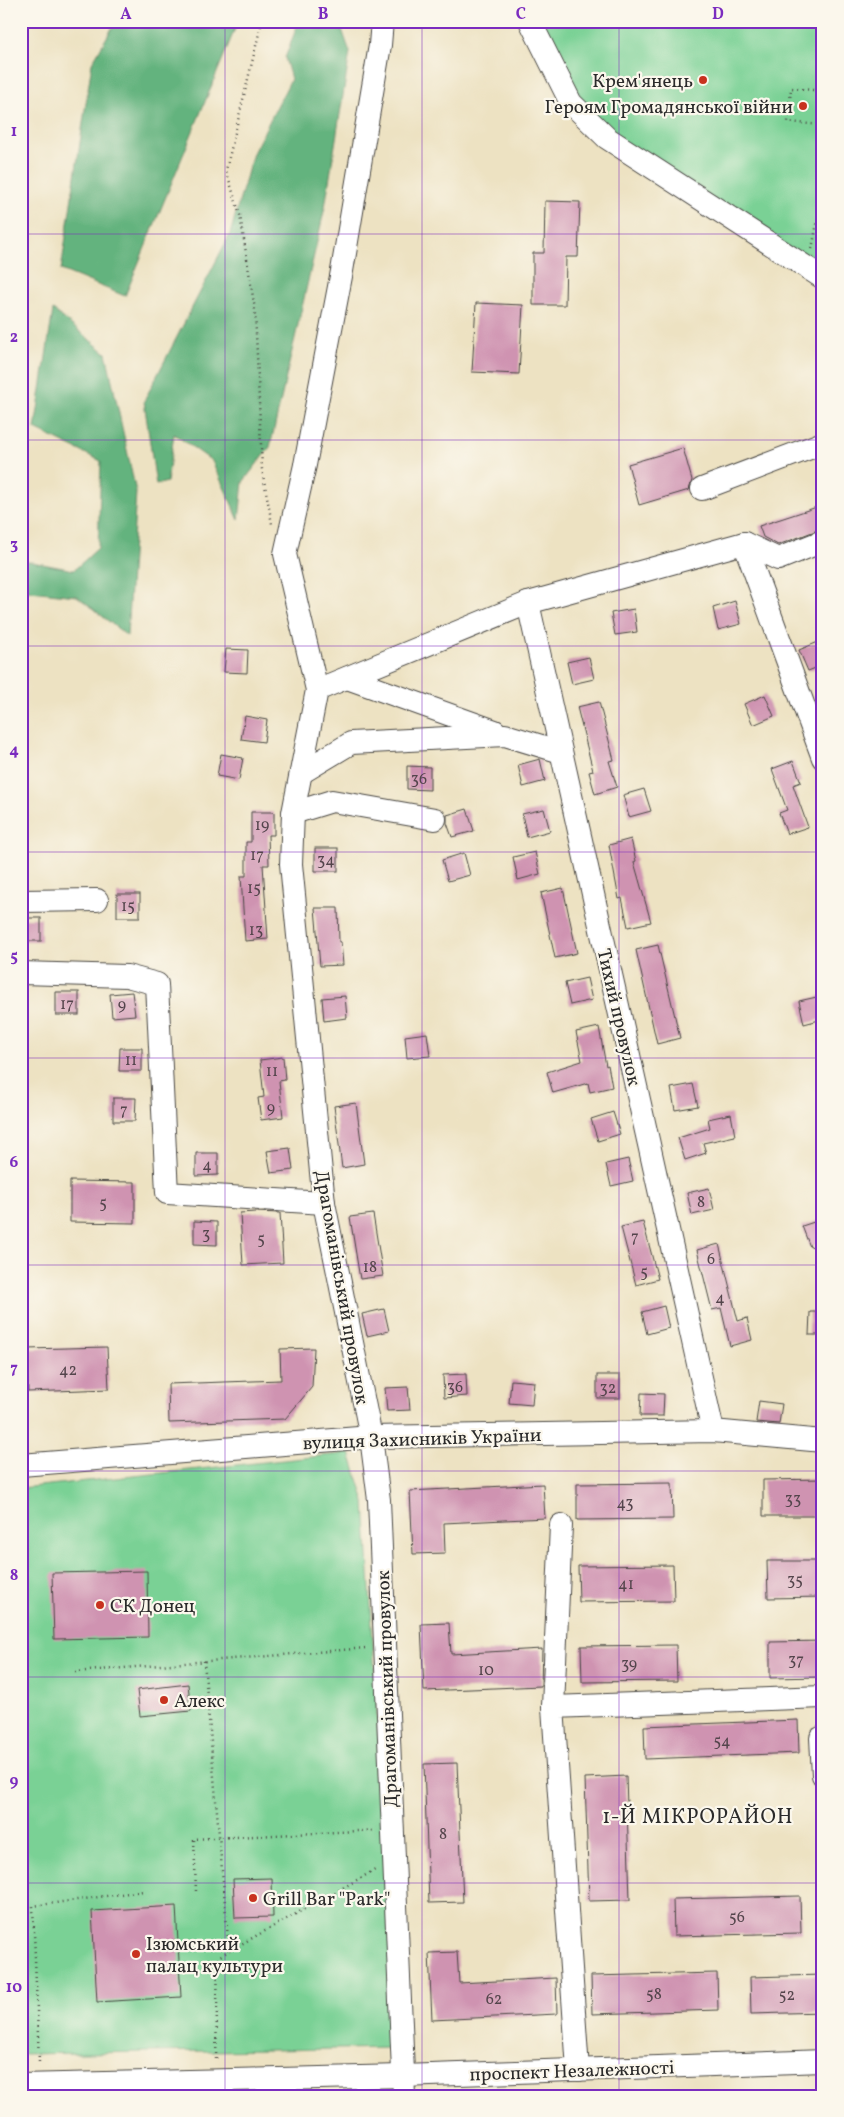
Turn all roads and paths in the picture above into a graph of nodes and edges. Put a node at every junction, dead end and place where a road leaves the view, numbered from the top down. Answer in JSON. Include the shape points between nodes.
{"nodes":[{"id":1,"x":262,"y":21,"type":"edge"},
{"id":2,"x":382,"y":21,"type":"edge"},
{"id":3,"x":530,"y":21,"type":"edge"},
{"id":4,"x":823,"y":91,"type":"edge"},
{"id":5,"x":823,"y":114,"type":"edge"},
{"id":6,"x":823,"y":192,"type":"edge"},
{"id":7,"x":816,"y":273,"type":"edge"},
{"id":8,"x":823,"y":443,"type":"edge"},
{"id":9,"x":702,"y":489,"type":"dead end"},
{"id":10,"x":272,"y":528,"type":"dead end"},
{"id":11,"x":823,"y":541,"type":"edge"},
{"id":12,"x":744,"y":543,"type":"junction"},
{"id":13,"x":528,"y":603,"type":"junction"},
{"id":14,"x":347,"y":678,"type":"junction"},
{"id":15,"x":317,"y":690,"type":"junction"},
{"id":16,"x":505,"y":735,"type":"junction"},
{"id":17,"x":561,"y":752,"type":"junction"},
{"id":18,"x":823,"y":758,"type":"edge"},
{"id":19,"x":301,"y":773,"type":"junction"},
{"id":20,"x":293,"y":814,"type":"junction"},
{"id":21,"x":435,"y":819,"type":"dead end"},
{"id":22,"x":97,"y":900,"type":"dead end"},
{"id":23,"x":21,"y":901,"type":"edge"},
{"id":24,"x":21,"y":974,"type":"edge"},
{"id":25,"x":324,"y":1203,"type":"junction"},
{"id":26,"x":713,"y":1431,"type":"junction"},
{"id":27,"x":371,"y":1437,"type":"junction"},
{"id":28,"x":823,"y":1441,"type":"edge"},
{"id":29,"x":21,"y":1465,"type":"edge"},
{"id":30,"x":561,"y":1524,"type":"dead end"},
{"id":31,"x":385,"y":1646,"type":"junction"},
{"id":32,"x":204,"y":1661,"type":"junction"},
{"id":33,"x":75,"y":1672,"type":"dead end"},
{"id":34,"x":823,"y":1697,"type":"edge"},
{"id":35,"x":553,"y":1707,"type":"junction"},
{"id":36,"x":821,"y":1738,"type":"dead end"},
{"id":37,"x":823,"y":1774,"type":"edge"},
{"id":38,"x":392,"y":1829,"type":"junction"},
{"id":39,"x":219,"y":1837,"type":"junction"},
{"id":40,"x":393,"y":1859,"type":"junction"},
{"id":41,"x":196,"y":1891,"type":"dead end"},
{"id":42,"x":143,"y":1892,"type":"dead end"},
{"id":43,"x":229,"y":1952,"type":"junction"},
{"id":44,"x":216,"y":2059,"type":"dead end"},
{"id":45,"x":823,"y":2061,"type":"edge"},
{"id":46,"x":38,"y":2062,"type":"dead end"},
{"id":47,"x":578,"y":2070,"type":"junction"},
{"id":48,"x":21,"y":2085,"type":"edge"},
{"id":49,"x":403,"y":2086,"type":"edge"}],
"edges":[{"from":1,"to":10,"type":"path","via":[[226,170],[240,215],[255,310],[262,469]]},
{"from":2,"to":15,"type":"street","via":[[342,271],[306,465],[285,554]]},
{"from":3,"to":7,"type":"street","via":[[571,103],[607,138]]},
{"from":4,"to":5,"type":"path","via":[[791,88],[788,122],[822,125]]},
{"from":6,"to":7,"type":"path"},
{"from":8,"to":9,"type":"street"},
{"from":11,"to":12,"type":"street","via":[[778,560]]},
{"from":12,"to":13,"type":"street"},
{"from":12,"to":18,"type":"street"},
{"from":13,"to":14,"type":"street"},
{"from":13,"to":17,"type":"street","name":"Тихий провулок"},
{"from":14,"to":15,"type":"street"},
{"from":14,"to":16,"type":"street"},
{"from":15,"to":19,"type":"street","name":"Драгоманівський провулок"},
{"from":16,"to":17,"type":"street"},
{"from":16,"to":19,"type":"street","via":[[351,744]]},
{"from":17,"to":26,"type":"street","name":"Тихий провулок"},
{"from":19,"to":20,"type":"street","name":"Драгоманівський провулок"},
{"from":20,"to":21,"type":"street","via":[[332,801]]},
{"from":20,"to":25,"type":"street","name":"Драгоманівський провулок","via":[[291,864]]},
{"from":22,"to":23,"type":"street"},
{"from":24,"to":25,"type":"street","via":[[127,976],[157,984],[168,1194]]},
{"from":25,"to":27,"type":"street","name":"Драгоманівський провулок"},
{"from":26,"to":27,"type":"street","name":"вулиця Захисників України"},
{"from":26,"to":28,"type":"street","name":"вулиця Захисників України"},
{"from":27,"to":29,"type":"street","name":"вулиця Захисників України"},
{"from":27,"to":31,"type":"street","name":"Драгоманівський провулок","via":[[379,1500]]},
{"from":30,"to":35,"type":"street"},
{"from":31,"to":32,"type":"path"},
{"from":31,"to":38,"type":"street","name":"Драгоманівський провулок"},
{"from":32,"to":33,"type":"path"},
{"from":32,"to":39,"type":"path"},
{"from":34,"to":35,"type":"street"},
{"from":35,"to":47,"type":"street"},
{"from":36,"to":37,"type":"street"},
{"from":38,"to":39,"type":"path"},
{"from":38,"to":40,"type":"street","name":"Драгоманівський провулок"},
{"from":39,"to":41,"type":"path","via":[[194,1839]]},
{"from":39,"to":43,"type":"path"},
{"from":40,"to":43,"type":"path"},
{"from":40,"to":49,"type":"street","name":"Драгоманівський провулок"},
{"from":42,"to":46,"type":"path","via":[[33,1906]]},
{"from":43,"to":44,"type":"path","via":[[218,1957]]},
{"from":45,"to":47,"type":"street","name":"проспект Незалежності"},
{"from":47,"to":49,"type":"street","name":"проспект Незалежності"},
{"from":48,"to":49,"type":"street","name":"проспект Незалежності"}]}
